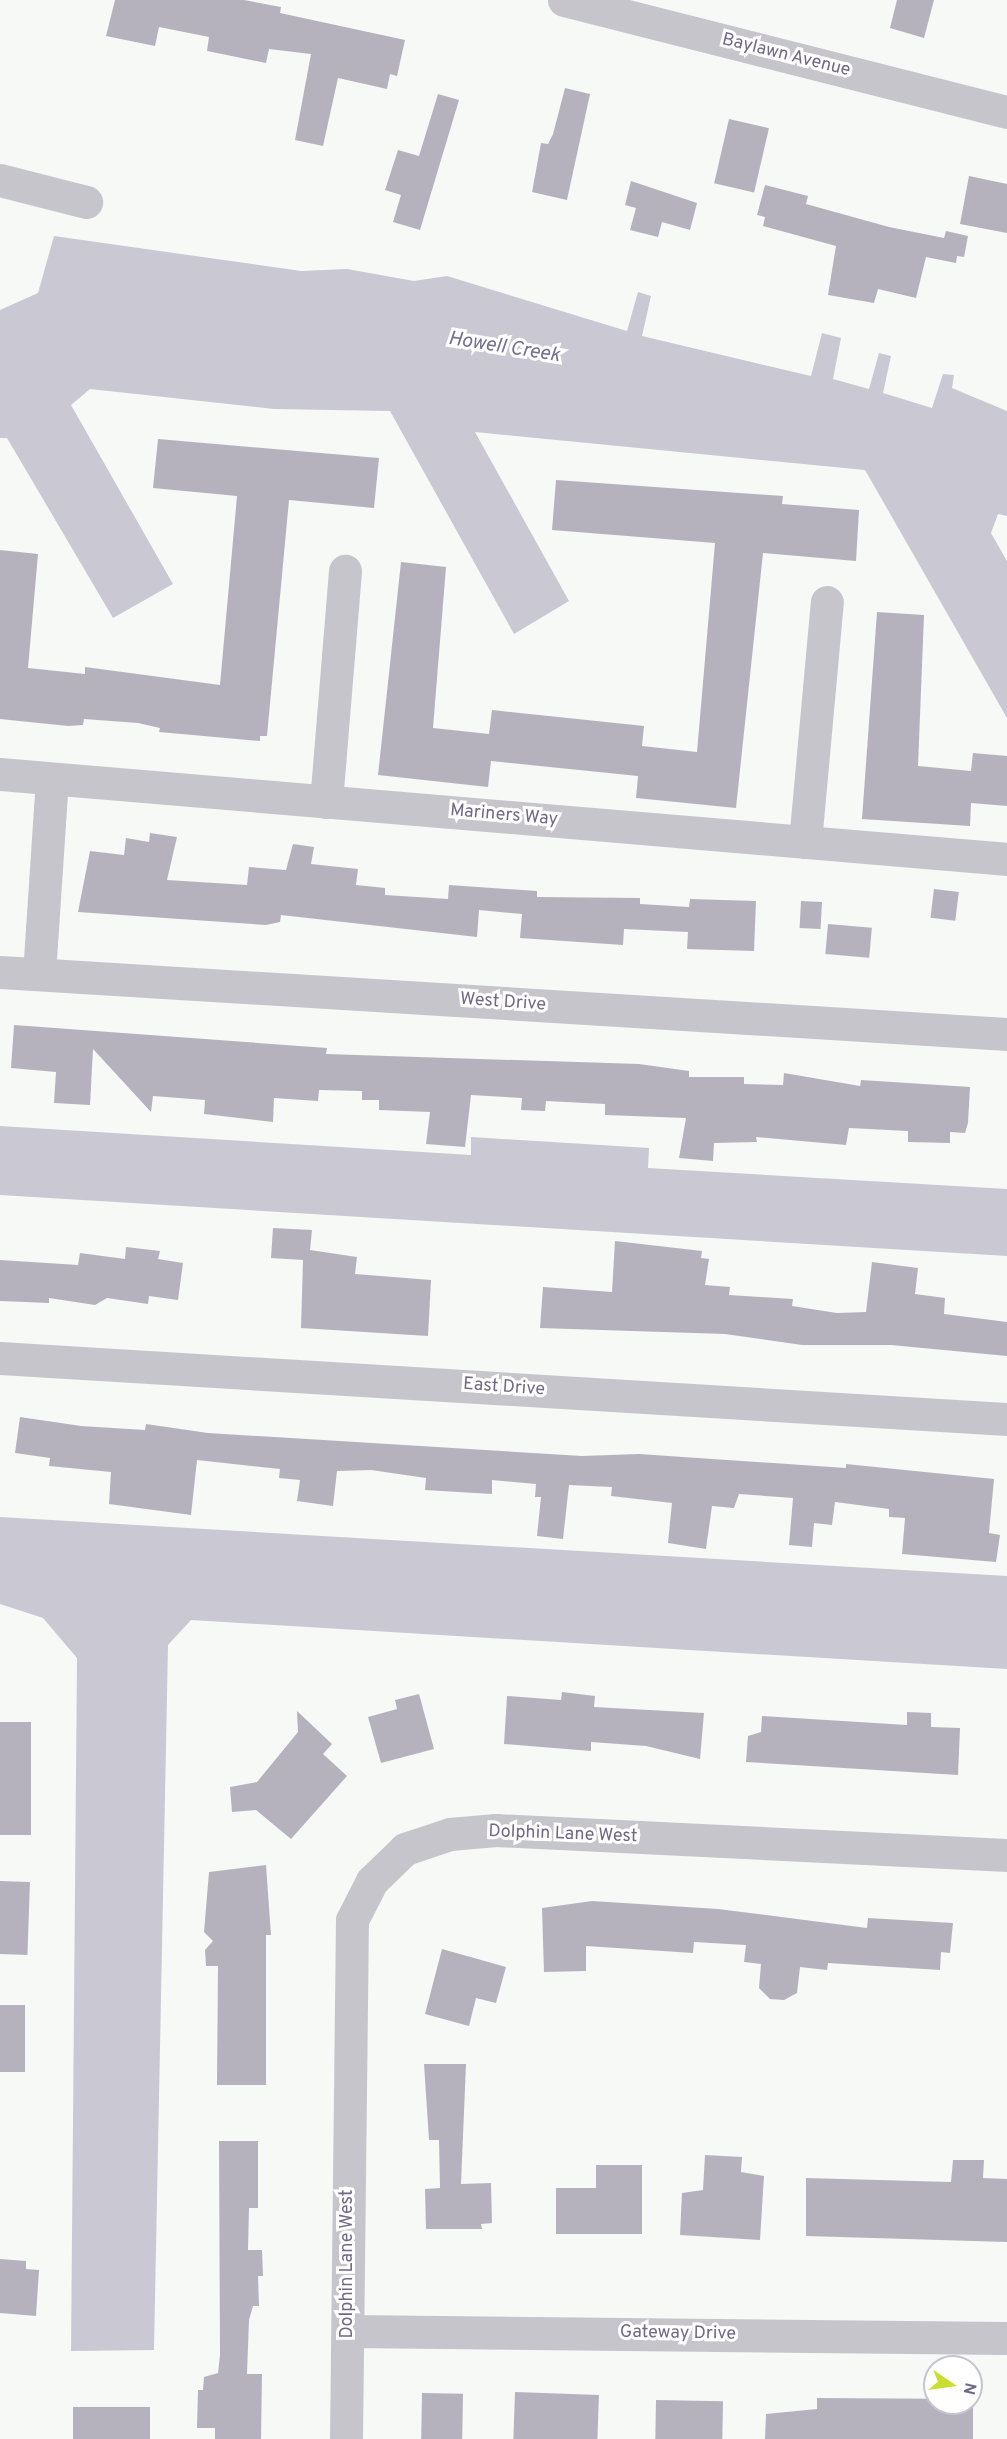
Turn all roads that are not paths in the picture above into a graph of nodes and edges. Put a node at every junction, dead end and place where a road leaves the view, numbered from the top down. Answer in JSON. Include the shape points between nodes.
{"nodes":[{"id":1,"x":564,"y":0,"type":"edge"},
{"id":2,"x":1007,"y":112,"type":"edge"},
{"id":3,"x":0,"y":180,"type":"edge"},
{"id":4,"x":86,"y":202,"type":"dead end"},
{"id":5,"x":345,"y":571,"type":"dead end"},
{"id":6,"x":827,"y":602,"type":"dead end"},
{"id":7,"x":0,"y":774,"type":"edge"},
{"id":8,"x":52,"y":779,"type":"junction"},
{"id":9,"x":326,"y":802,"type":"junction"},
{"id":10,"x":805,"y":842,"type":"junction"},
{"id":11,"x":1007,"y":859,"type":"edge"},
{"id":12,"x":0,"y":972,"type":"edge"},
{"id":13,"x":39,"y":974,"type":"junction"},
{"id":14,"x":1007,"y":1034,"type":"edge"},
{"id":15,"x":0,"y":1358,"type":"edge"},
{"id":16,"x":1007,"y":1419,"type":"edge"},
{"id":17,"x":1007,"y":1856,"type":"edge"},
{"id":18,"x":349,"y":2331,"type":"junction"},
{"id":19,"x":1007,"y":2337,"type":"edge"},
{"id":20,"x":346,"y":2439,"type":"edge"}],
"edges":[{"from":1,"to":2,"type":"street","name":"Baylawn Avenue"},
{"from":3,"to":4,"type":"street"},
{"from":5,"to":9,"type":"street"},
{"from":6,"to":10,"type":"street"},
{"from":7,"to":8,"type":"street","name":"Mariners Way"},
{"from":8,"to":9,"type":"street","name":"Mariners Way"},
{"from":8,"to":13,"type":"street"},
{"from":9,"to":10,"type":"street","name":"Mariners Way"},
{"from":10,"to":11,"type":"street","name":"Mariners Way"},
{"from":12,"to":13,"type":"street","name":"West Drive"},
{"from":13,"to":14,"type":"street","name":"West Drive"},
{"from":15,"to":16,"type":"street","name":"East Drive"},
{"from":17,"to":18,"type":"street","name":"Dolphin Lane West","via":[[496,1830],[450,1834],[405,1849],[372,1881],[352,1920]]},
{"from":18,"to":19,"type":"street","name":"Gateway Drive"},
{"from":18,"to":20,"type":"street","name":"Dolphin Lane West"}]}
